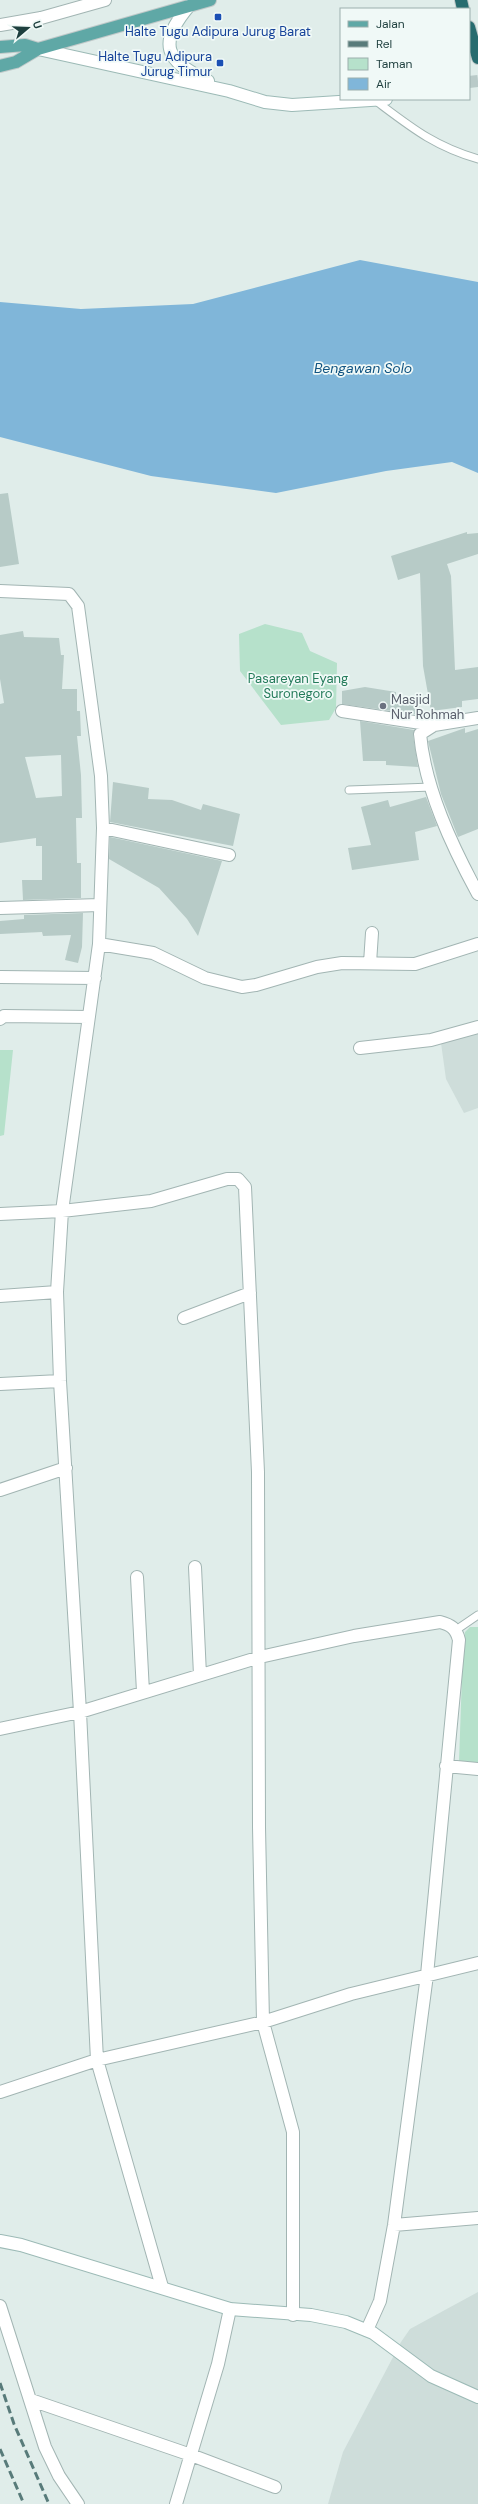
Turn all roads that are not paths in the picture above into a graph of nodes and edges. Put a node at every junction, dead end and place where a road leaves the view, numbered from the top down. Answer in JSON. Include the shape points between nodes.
{"nodes":[{"id":1,"x":104,"y":0,"type":"edge"},
{"id":2,"x":210,"y":0,"type":"edge"},
{"id":3,"x":189,"y":6,"type":"junction"},
{"id":4,"x":0,"y":25,"type":"edge"},
{"id":5,"x":470,"y":30,"type":"edge"},
{"id":6,"x":0,"y":47,"type":"edge"},
{"id":7,"x":38,"y":49,"type":"junction"},
{"id":8,"x":478,"y":58,"type":"edge"},
{"id":9,"x":0,"y":66,"type":"edge"},
{"id":10,"x":229,"y":91,"type":"junction"},
{"id":11,"x":381,"y":100,"type":"edge"},
{"id":12,"x":478,"y":159,"type":"edge"},
{"id":13,"x":0,"y":591,"type":"edge"},
{"id":14,"x":342,"y":711,"type":"dead end"},
{"id":15,"x":478,"y":718,"type":"edge"},
{"id":16,"x":434,"y":725,"type":"junction"},
{"id":17,"x":432,"y":787,"type":"junction"},
{"id":18,"x":349,"y":790,"type":"dead end"},
{"id":19,"x":103,"y":828,"type":"junction"},
{"id":20,"x":229,"y":855,"type":"dead end"},
{"id":21,"x":478,"y":894,"type":"edge"},
{"id":22,"x":100,"y":905,"type":"junction"},
{"id":23,"x":0,"y":908,"type":"edge"},
{"id":24,"x":372,"y":933,"type":"dead end"},
{"id":25,"x":99,"y":944,"type":"junction"},
{"id":26,"x":478,"y":944,"type":"edge"},
{"id":27,"x":370,"y":963,"type":"junction"},
{"id":28,"x":0,"y":977,"type":"edge"},
{"id":29,"x":95,"y":978,"type":"junction"},
{"id":30,"x":90,"y":1017,"type":"junction"},
{"id":31,"x":0,"y":1019,"type":"edge"},
{"id":32,"x":478,"y":1027,"type":"edge"},
{"id":33,"x":360,"y":1048,"type":"dead end"},
{"id":34,"x":62,"y":1211,"type":"junction"},
{"id":35,"x":0,"y":1214,"type":"edge"},
{"id":36,"x":57,"y":1292,"type":"junction"},
{"id":37,"x":250,"y":1293,"type":"junction"},
{"id":38,"x":0,"y":1296,"type":"edge"},
{"id":39,"x":184,"y":1318,"type":"dead end"},
{"id":40,"x":60,"y":1381,"type":"junction"},
{"id":41,"x":0,"y":1384,"type":"edge"},
{"id":42,"x":66,"y":1468,"type":"junction"},
{"id":43,"x":0,"y":1490,"type":"edge"},
{"id":44,"x":195,"y":1567,"type":"dead end"},
{"id":45,"x":137,"y":1577,"type":"dead end"},
{"id":46,"x":478,"y":1615,"type":"edge"},
{"id":47,"x":456,"y":1630,"type":"junction"},
{"id":48,"x":260,"y":1657,"type":"junction"},
{"id":49,"x":200,"y":1675,"type":"junction"},
{"id":50,"x":142,"y":1692,"type":"junction"},
{"id":51,"x":80,"y":1712,"type":"junction"},
{"id":52,"x":0,"y":1729,"type":"edge"},
{"id":53,"x":446,"y":1766,"type":"junction"},
{"id":54,"x":478,"y":1769,"type":"edge"},
{"id":55,"x":478,"y":1963,"type":"edge"},
{"id":56,"x":428,"y":1976,"type":"junction"},
{"id":57,"x":263,"y":2022,"type":"junction"},
{"id":58,"x":97,"y":2060,"type":"junction"},
{"id":59,"x":0,"y":2092,"type":"edge"},
{"id":60,"x":478,"y":2218,"type":"edge"},
{"id":61,"x":394,"y":2225,"type":"junction"},
{"id":62,"x":0,"y":2241,"type":"edge"},
{"id":63,"x":162,"y":2288,"type":"junction"},
{"id":64,"x":0,"y":2306,"type":"edge"},
{"id":65,"x":230,"y":2309,"type":"junction"},
{"id":66,"x":293,"y":2315,"type":"junction"},
{"id":67,"x":370,"y":2332,"type":"junction"},
{"id":68,"x":478,"y":2397,"type":"edge"},
{"id":69,"x":31,"y":2400,"type":"junction"},
{"id":70,"x":191,"y":2455,"type":"junction"},
{"id":71,"x":275,"y":2487,"type":"dead end"},
{"id":72,"x":78,"y":2504,"type":"edge"},
{"id":73,"x":176,"y":2504,"type":"edge"}],
"edges":[{"from":1,"to":4,"type":"street","via":[[41,18]]},
{"from":2,"to":3,"type":"main road"},
{"from":3,"to":7,"type":"main road"},
{"from":3,"to":10,"type":"street","via":[[175,22],[170,36],[171,51],[180,66]]},
{"from":5,"to":8,"type":"highway"},
{"from":6,"to":7,"type":"main road","via":[[25,46]]},
{"from":7,"to":9,"type":"main road"},
{"from":7,"to":10,"type":"street"},
{"from":10,"to":11,"type":"street","via":[[265,102],[292,105]]},
{"from":11,"to":12,"type":"lane","via":[[421,136],[452,152]]},
{"from":13,"to":19,"type":"street","via":[[69,594],[78,606],[101,776]]},
{"from":14,"to":16,"type":"street"},
{"from":15,"to":16,"type":"street"},
{"from":16,"to":17,"type":"street","via":[[420,734],[421,751]]},
{"from":17,"to":18,"type":"lane"},
{"from":17,"to":21,"type":"street","via":[[447,829]]},
{"from":19,"to":20,"type":"street"},
{"from":19,"to":22,"type":"street"},
{"from":22,"to":23,"type":"street"},
{"from":22,"to":25,"type":"street"},
{"from":24,"to":27,"type":"street"},
{"from":25,"to":27,"type":"street","via":[[153,953],[214,982],[242,986],[256,985],[318,967],[342,963]]},
{"from":25,"to":29,"type":"street"},
{"from":26,"to":27,"type":"street","via":[[414,964]]},
{"from":28,"to":29,"type":"street"},
{"from":29,"to":30,"type":"street"},
{"from":30,"to":31,"type":"street","via":[[4,1016]]},
{"from":30,"to":34,"type":"street"},
{"from":32,"to":33,"type":"street","via":[[431,1040]]},
{"from":34,"to":35,"type":"street"},
{"from":34,"to":36,"type":"street"},
{"from":34,"to":37,"type":"street","via":[[151,1201],[218,1181],[238,1179],[245,1187]]},
{"from":36,"to":38,"type":"street"},
{"from":36,"to":40,"type":"street"},
{"from":37,"to":39,"type":"street"},
{"from":37,"to":48,"type":"street","via":[[258,1472]]},
{"from":40,"to":41,"type":"street"},
{"from":40,"to":42,"type":"street"},
{"from":42,"to":43,"type":"street"},
{"from":42,"to":51,"type":"street"},
{"from":44,"to":49,"type":"street"},
{"from":45,"to":50,"type":"street"},
{"from":46,"to":47,"type":"lane"},
{"from":47,"to":48,"type":"street","via":[[440,1622],[354,1636]]},
{"from":47,"to":53,"type":"street","via":[[459,1640]]},
{"from":48,"to":49,"type":"street"},
{"from":48,"to":57,"type":"street"},
{"from":49,"to":50,"type":"street"},
{"from":50,"to":51,"type":"street"},
{"from":51,"to":52,"type":"street"},
{"from":51,"to":58,"type":"street"},
{"from":53,"to":54,"type":"street"},
{"from":53,"to":56,"type":"street"},
{"from":55,"to":56,"type":"street"},
{"from":56,"to":57,"type":"street","via":[[350,1994]]},
{"from":56,"to":61,"type":"street"},
{"from":57,"to":58,"type":"street"},
{"from":57,"to":66,"type":"street","via":[[293,2132]]},
{"from":58,"to":59,"type":"street"},
{"from":58,"to":63,"type":"street"},
{"from":60,"to":61,"type":"street"},
{"from":61,"to":67,"type":"street","via":[[380,2301]]},
{"from":62,"to":63,"type":"street","via":[[21,2245]]},
{"from":63,"to":65,"type":"street"},
{"from":64,"to":69,"type":"street"},
{"from":65,"to":66,"type":"street"},
{"from":65,"to":70,"type":"street","via":[[218,2364]]},
{"from":66,"to":67,"type":"street","via":[[327,2318]]},
{"from":67,"to":68,"type":"street","via":[[431,2376]]},
{"from":69,"to":70,"type":"street"},
{"from":69,"to":72,"type":"street","via":[[51,2461]]},
{"from":70,"to":71,"type":"street"},
{"from":70,"to":73,"type":"street"}]}
